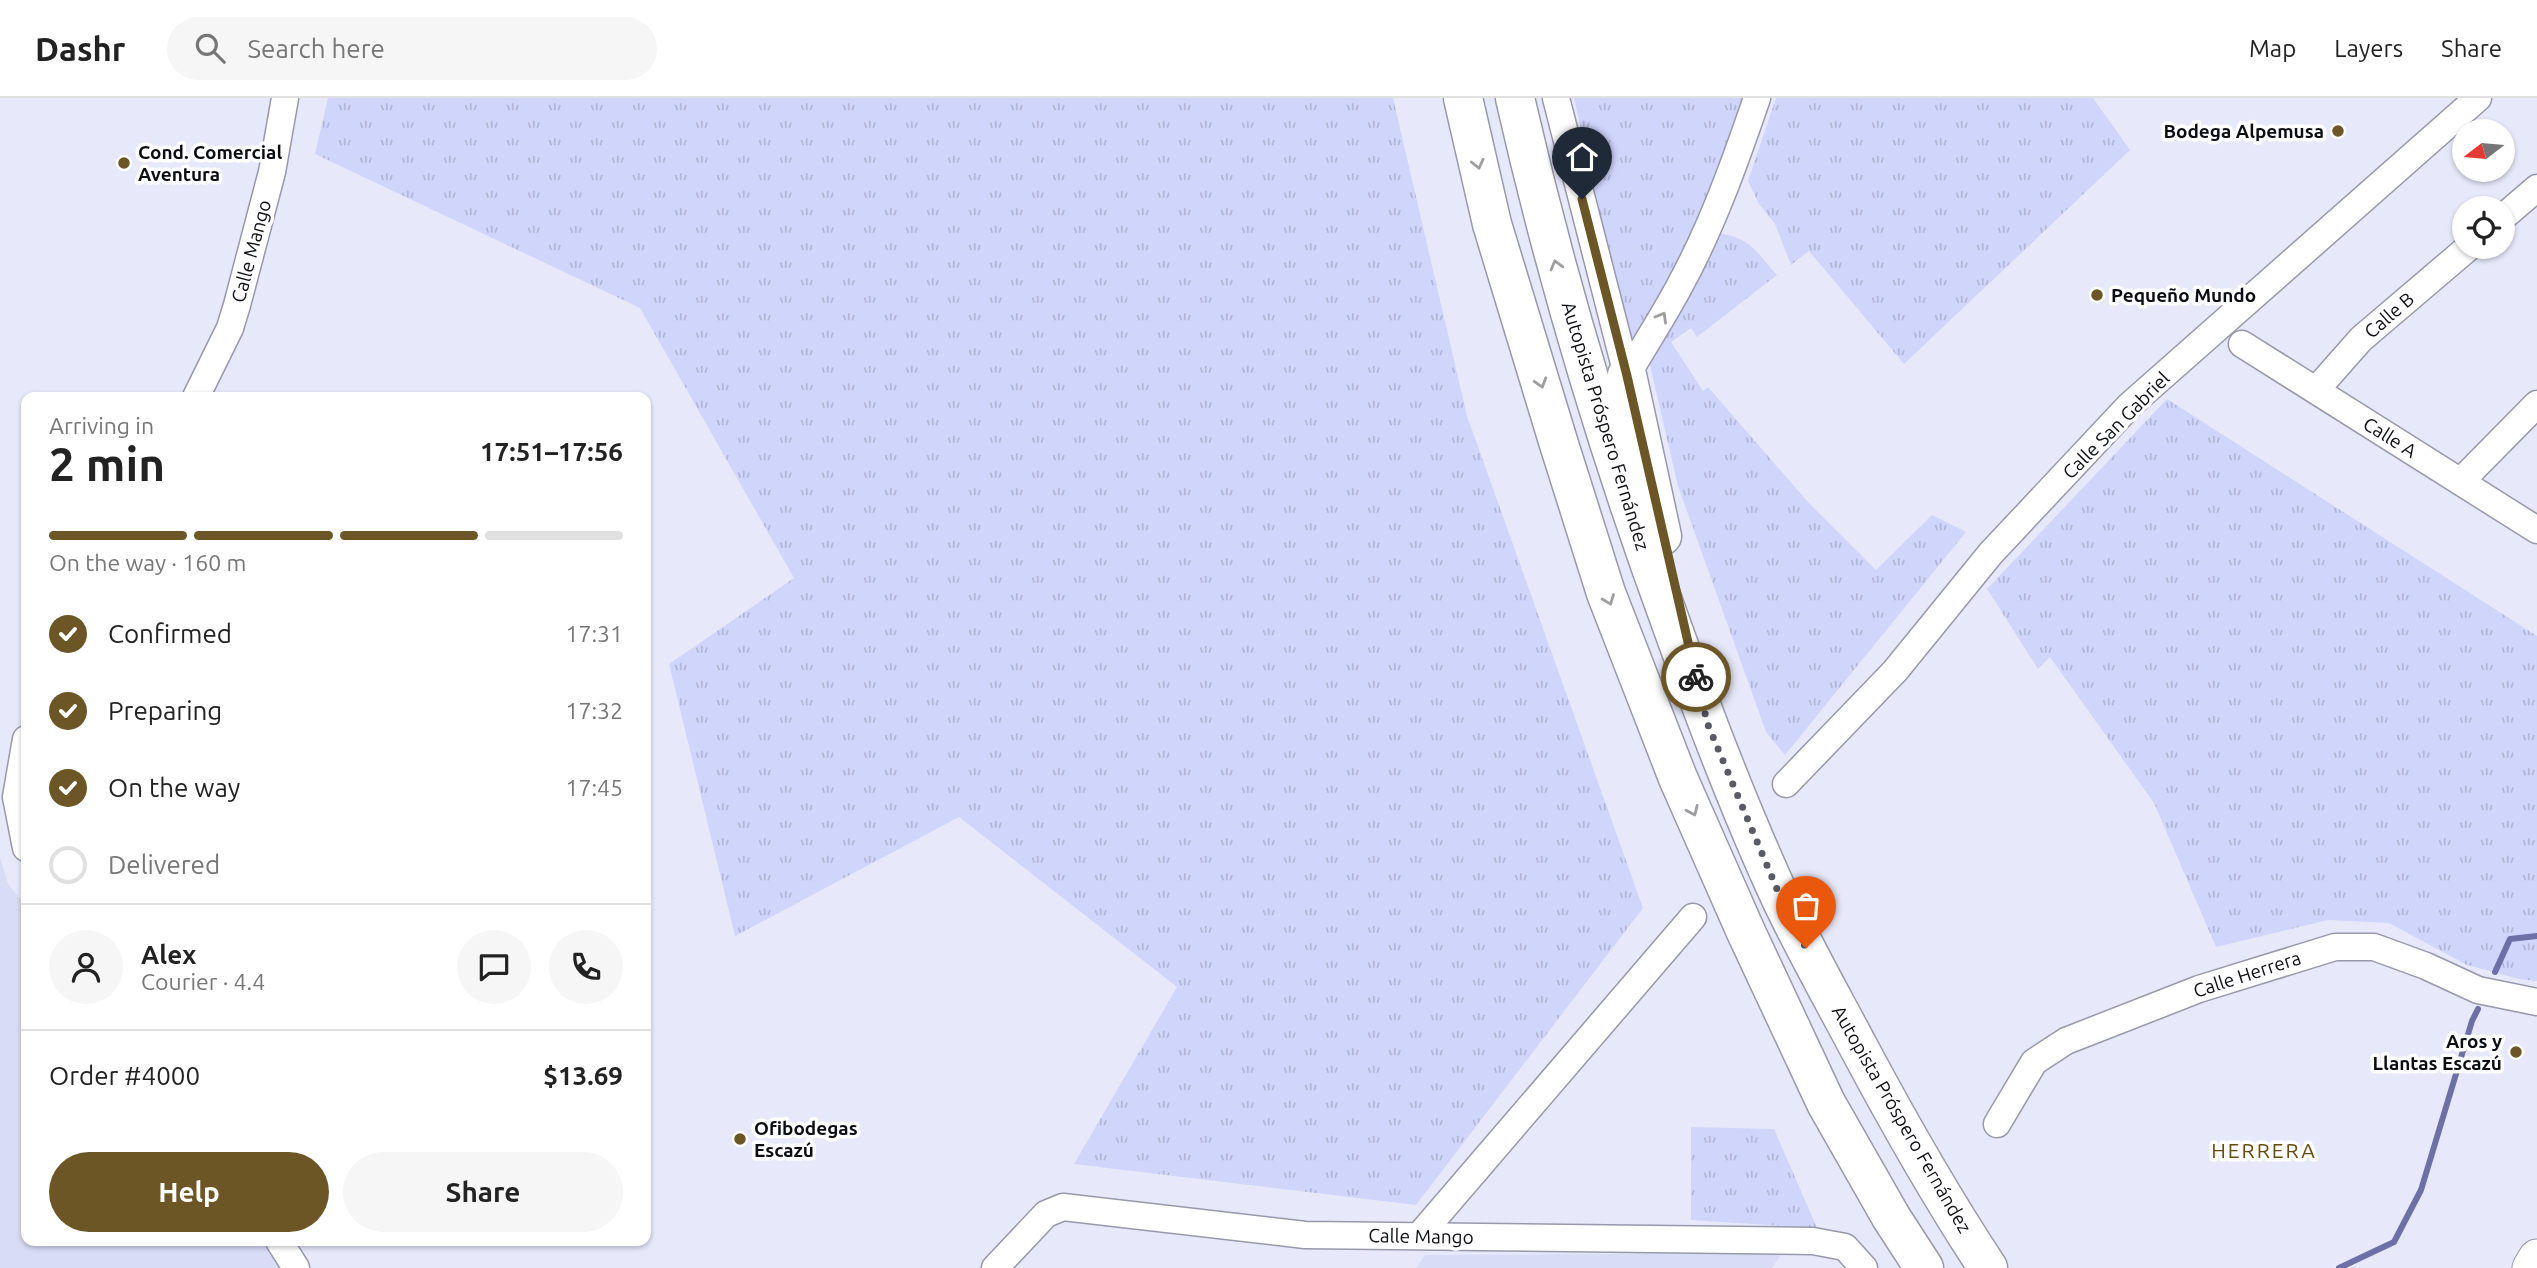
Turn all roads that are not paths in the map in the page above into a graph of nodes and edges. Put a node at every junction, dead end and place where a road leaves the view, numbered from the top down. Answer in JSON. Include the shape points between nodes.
{"nodes":[{"id":1,"x":285,"y":98,"type":"edge"},
{"id":2,"x":1462,"y":98,"type":"edge"},
{"id":3,"x":1515,"y":98,"type":"edge"},
{"id":4,"x":1556,"y":98,"type":"edge"},
{"id":5,"x":1758,"y":98,"type":"edge"},
{"id":6,"x":2478,"y":98,"type":"edge"},
{"id":7,"x":2537,"y":188,"type":"edge"},
{"id":8,"x":2515,"y":207,"type":"edge"},
{"id":9,"x":2455,"y":259,"type":"edge"},
{"id":10,"x":2242,"y":344,"type":"dead end"},
{"id":11,"x":1627,"y":376,"type":"junction"},
{"id":12,"x":2316,"y":390,"type":"junction"},
{"id":13,"x":198,"y":392,"type":"edge"},
{"id":14,"x":2537,"y":404,"type":"edge"},
{"id":15,"x":2461,"y":481,"type":"junction"},
{"id":16,"x":2537,"y":530,"type":"edge"},
{"id":17,"x":1708,"y":725,"type":"junction"},
{"id":18,"x":21,"y":768,"type":"edge"},
{"id":19,"x":1786,"y":784,"type":"dead end"},
{"id":20,"x":21,"y":822,"type":"edge"},
{"id":21,"x":1693,"y":917,"type":"dead end"},
{"id":22,"x":2537,"y":1002,"type":"edge"},
{"id":23,"x":1997,"y":1124,"type":"dead end"},
{"id":24,"x":1420,"y":1235,"type":"junction"},
{"id":25,"x":282,"y":1246,"type":"edge"},
{"id":26,"x":2537,"y":1258,"type":"edge"},
{"id":27,"x":1986,"y":1264,"type":"edge"},
{"id":28,"x":1922,"y":1265,"type":"edge"},
{"id":29,"x":296,"y":1268,"type":"edge"},
{"id":30,"x":995,"y":1268,"type":"edge"},
{"id":31,"x":1864,"y":1268,"type":"edge"},
{"id":32,"x":2531,"y":1268,"type":"edge"}],
"edges":[{"from":1,"to":13,"type":"street","name":"Calle Mango","via":[[272,172],[230,328]]},
{"from":2,"to":28,"type":"highway","one_way":true,"via":[[1492,224],[1606,593],[1678,778],[1826,1103]]},
{"from":17,"to":3,"type":"highway","name":"Autopista Próspero Fernández","one_way":true,"via":[[1639,538],[1576,338]]},
{"from":4,"to":11,"type":"street"},
{"from":11,"to":5,"type":"street","one_way":true,"via":[[1680,286],[1729,181]]},
{"from":6,"to":19,"type":"street","name":"Calle San Gabriel","via":[[2130,405],[1991,553],[1895,671]]},
{"from":7,"to":8,"type":"street"},
{"from":9,"to":12,"type":"street","name":"Calle B","via":[[2361,339]]},
{"from":10,"to":12,"type":"street","name":"Calle A"},
{"from":11,"to":17,"type":"highway"},
{"from":12,"to":15,"type":"street","name":"Calle A"},
{"from":14,"to":15,"type":"street"},
{"from":15,"to":16,"type":"street","name":"Calle A"},
{"from":17,"to":27,"type":"highway","name":"Autopista Próspero Fernández","via":[[1806,948],[1895,1114]]},
{"from":18,"to":20,"type":"street","via":[[16,797]]},
{"from":21,"to":24,"type":"street"},
{"from":22,"to":23,"type":"street","name":"Calle Herrera","via":[[2477,990],[2374,947],[2335,947],[2199,989],[2066,1041],[2034,1062]]},
{"from":24,"to":30,"type":"street","name":"Calle Mango","via":[[1305,1235],[1063,1207],[1046,1214]]},
{"from":24,"to":31,"type":"street","name":"Calle Mango","via":[[1814,1241],[1845,1247]]},
{"from":25,"to":29,"type":"street"},
{"from":26,"to":32,"type":"street"}]}
